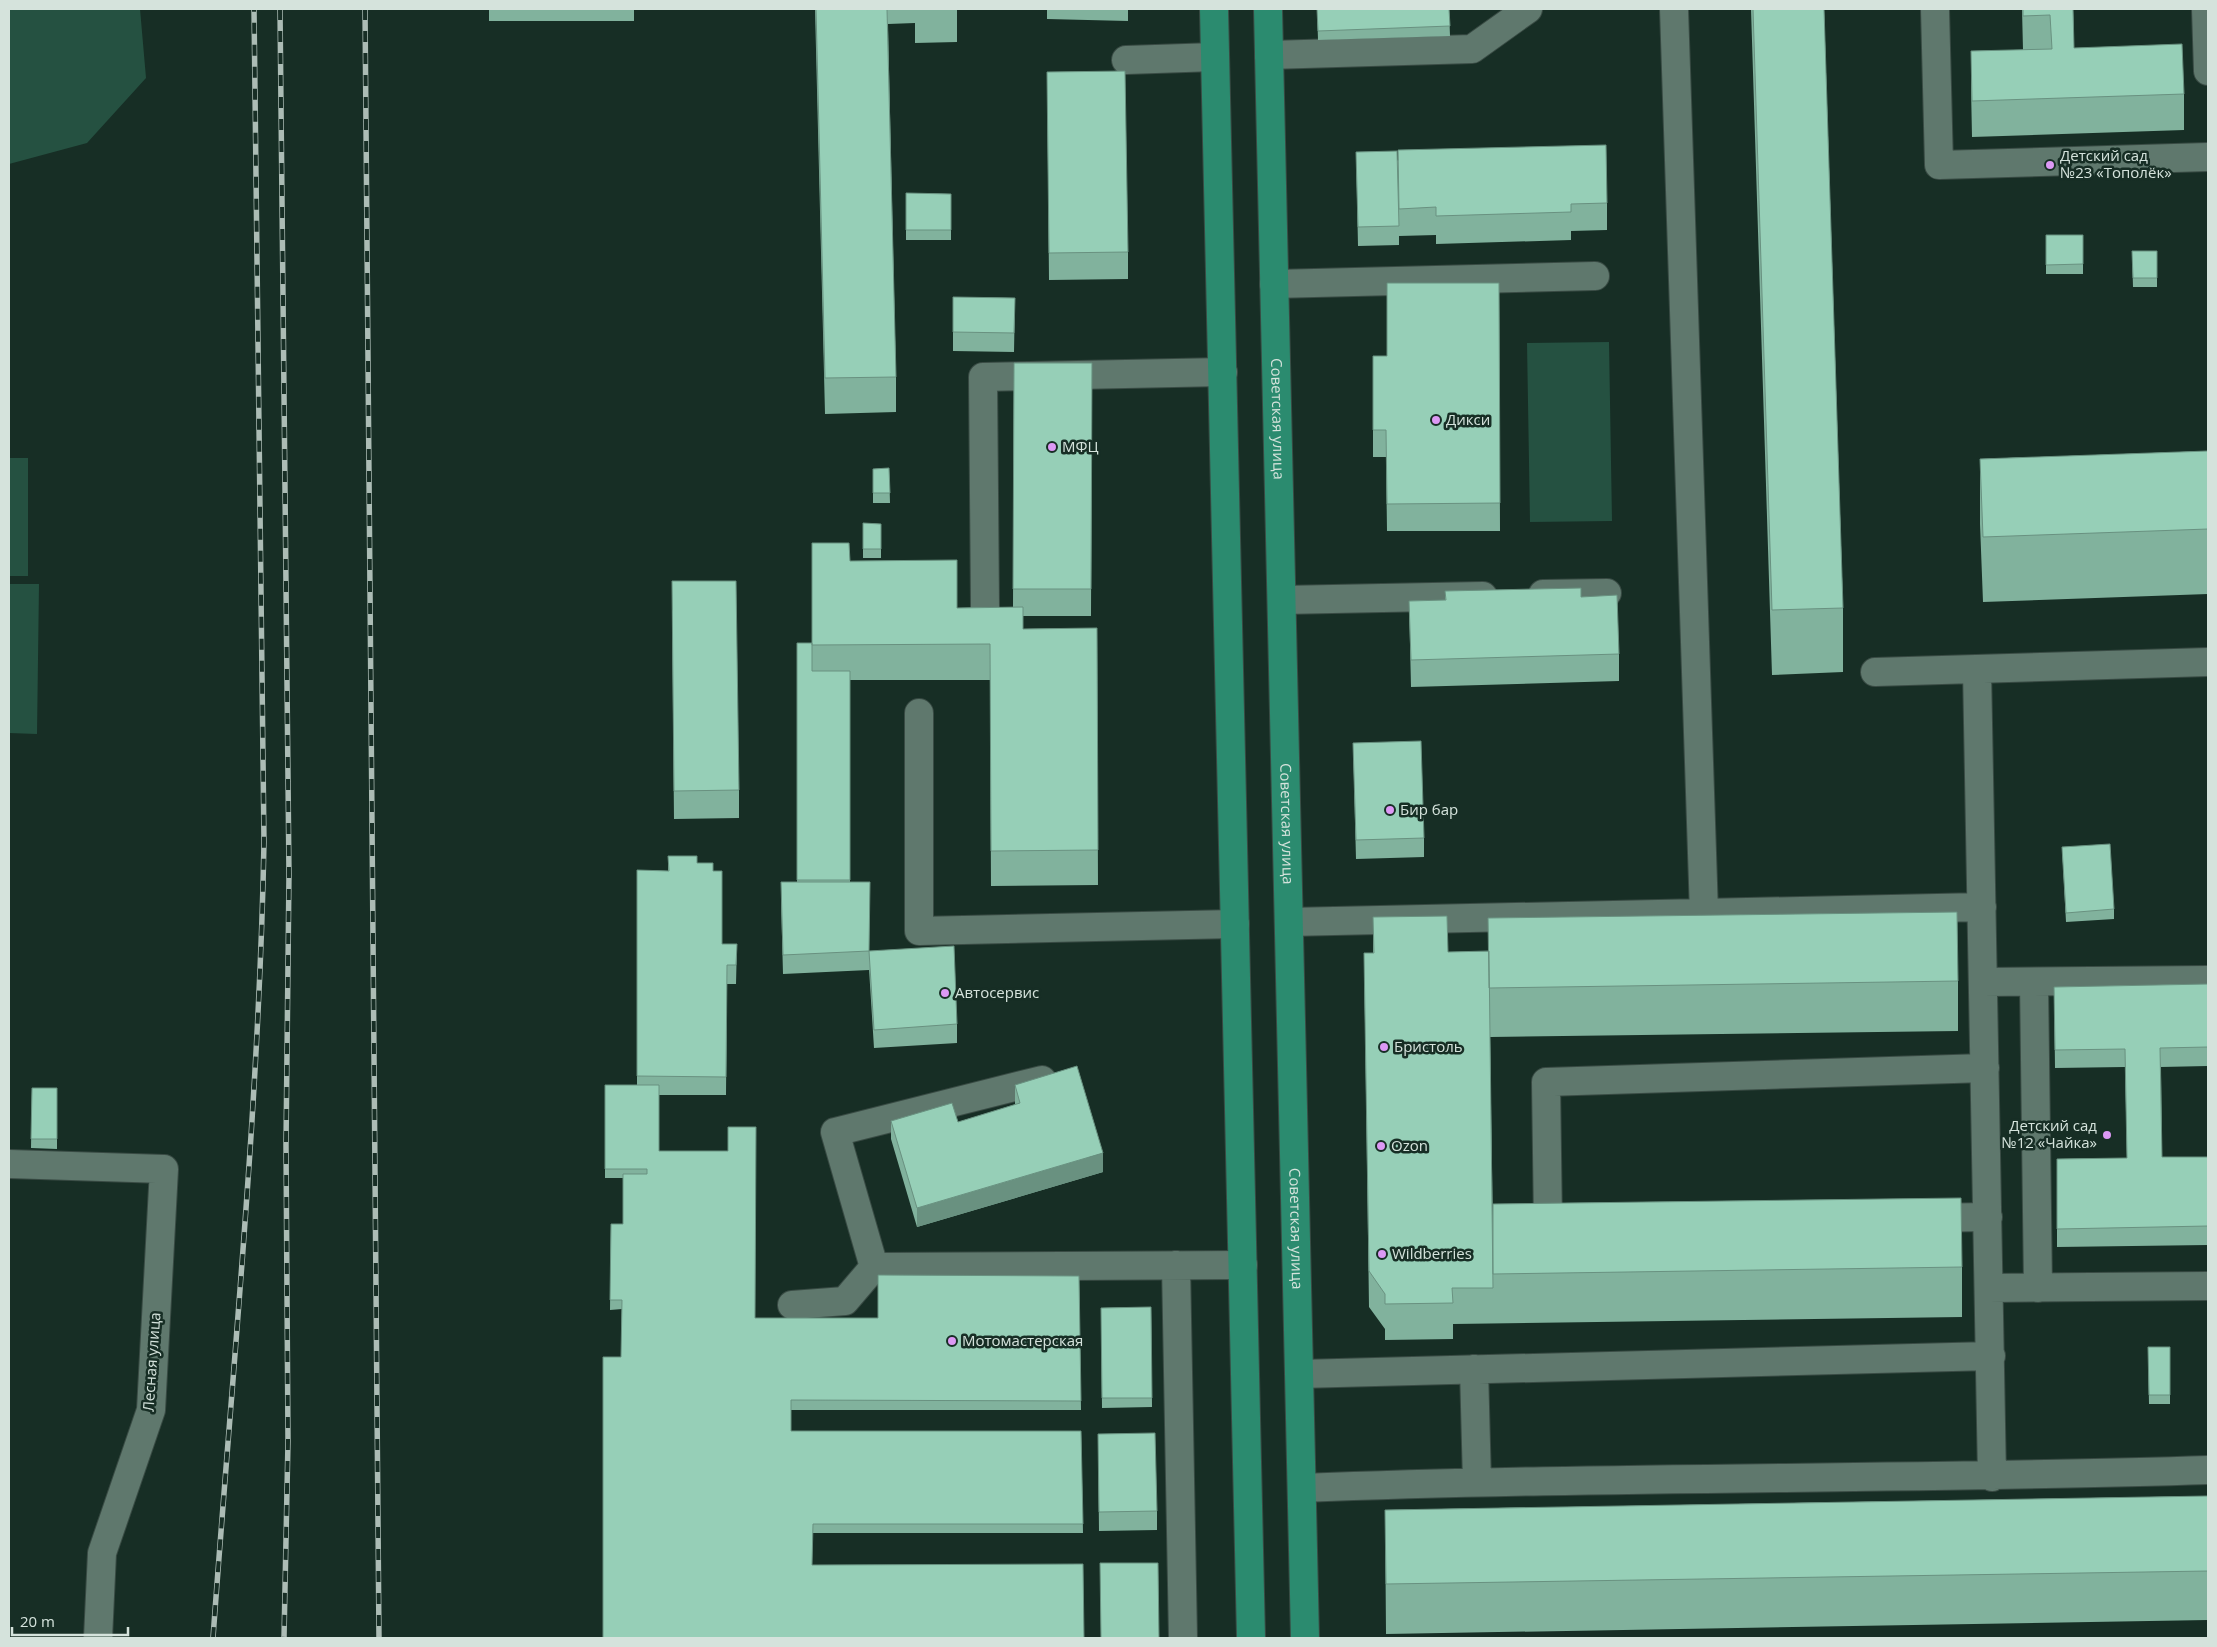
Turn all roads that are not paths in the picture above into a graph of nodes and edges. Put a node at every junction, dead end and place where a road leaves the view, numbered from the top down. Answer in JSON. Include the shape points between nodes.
{"nodes":[{"id":1,"x":1214,"y":9,"type":"edge"},
{"id":2,"x":1268,"y":9,"type":"edge"},
{"id":3,"x":1528,"y":9,"type":"edge"},
{"id":4,"x":1674,"y":9,"type":"edge"},
{"id":5,"x":1935,"y":9,"type":"edge"},
{"id":6,"x":2206,"y":9,"type":"edge"},
{"id":7,"x":1269,"y":56,"type":"junction"},
{"id":8,"x":1216,"y":57,"type":"junction"},
{"id":9,"x":1126,"y":60,"type":"dead end"},
{"id":10,"x":2208,"y":71,"type":"edge"},
{"id":11,"x":2208,"y":157,"type":"edge"},
{"id":12,"x":1595,"y":276,"type":"dead end"},
{"id":13,"x":1274,"y":284,"type":"junction"},
{"id":14,"x":1223,"y":372,"type":"junction"},
{"id":15,"x":1607,"y":593,"type":"dead end"},
{"id":16,"x":1282,"y":600,"type":"junction"},
{"id":17,"x":984,"y":607,"type":"edge"},
{"id":18,"x":2208,"y":662,"type":"edge"},
{"id":19,"x":1977,"y":669,"type":"junction"},
{"id":20,"x":1875,"y":672,"type":"dead end"},
{"id":21,"x":919,"y":713,"type":"dead end"},
{"id":22,"x":1982,"y":907,"type":"junction"},
{"id":23,"x":1704,"y":913,"type":"junction"},
{"id":24,"x":1289,"y":922,"type":"junction"},
{"id":25,"x":1235,"y":924,"type":"junction"},
{"id":26,"x":2208,"y":980,"type":"edge"},
{"id":27,"x":1983,"y":982,"type":"junction"},
{"id":28,"x":2034,"y":982,"type":"junction"},
{"id":29,"x":1984,"y":1068,"type":"junction"},
{"id":30,"x":1042,"y":1080,"type":"edge"},
{"id":31,"x":9,"y":1164,"type":"edge"},
{"id":32,"x":1988,"y":1217,"type":"junction"},
{"id":33,"x":1900,"y":1218,"type":"edge"},
{"id":34,"x":1587,"y":1224,"type":"edge"},
{"id":35,"x":1176,"y":1265,"type":"junction"},
{"id":36,"x":1243,"y":1265,"type":"junction"},
{"id":37,"x":874,"y":1266,"type":"junction"},
{"id":38,"x":2208,"y":1286,"type":"edge"},
{"id":39,"x":1989,"y":1288,"type":"junction"},
{"id":40,"x":2038,"y":1288,"type":"junction"},
{"id":41,"x":792,"y":1305,"type":"dead end"},
{"id":42,"x":1991,"y":1356,"type":"junction"},
{"id":43,"x":1474,"y":1369,"type":"junction"},
{"id":44,"x":1300,"y":1374,"type":"junction"},
{"id":45,"x":2208,"y":1470,"type":"edge"},
{"id":46,"x":1992,"y":1477,"type":"junction"},
{"id":47,"x":1477,"y":1482,"type":"junction"},
{"id":48,"x":1302,"y":1488,"type":"junction"},
{"id":49,"x":98,"y":1638,"type":"edge"},
{"id":50,"x":1182,"y":1638,"type":"edge"},
{"id":51,"x":1251,"y":1638,"type":"edge"},
{"id":52,"x":1306,"y":1638,"type":"edge"}],
"edges":[{"from":1,"to":8,"type":"main road"},
{"from":2,"to":7,"type":"main road","name":"Советская улица"},
{"from":3,"to":7,"type":"street","via":[[1472,49]]},
{"from":4,"to":23,"type":"street"},
{"from":5,"to":11,"type":"street","via":[[1939,165]]},
{"from":6,"to":10,"type":"street"},
{"from":7,"to":13,"type":"main road","name":"Советская улица"},
{"from":8,"to":9,"type":"street"},
{"from":8,"to":14,"type":"main road"},
{"from":12,"to":13,"type":"street"},
{"from":13,"to":16,"type":"main road","name":"Советская улица"},
{"from":14,"to":17,"type":"street","via":[[983,377]]},
{"from":14,"to":25,"type":"main road"},
{"from":15,"to":16,"type":"street"},
{"from":16,"to":24,"type":"main road","name":"Советская улица"},
{"from":18,"to":19,"type":"street"},
{"from":19,"to":20,"type":"street"},
{"from":19,"to":22,"type":"street"},
{"from":21,"to":25,"type":"street","via":[[918,930]]},
{"from":22,"to":23,"type":"street"},
{"from":22,"to":27,"type":"street"},
{"from":23,"to":24,"type":"street"},
{"from":24,"to":44,"type":"main road","name":"Советская улица"},
{"from":25,"to":36,"type":"main road"},
{"from":26,"to":28,"type":"street"},
{"from":27,"to":28,"type":"street"},
{"from":27,"to":29,"type":"street"},
{"from":28,"to":40,"type":"street"},
{"from":29,"to":32,"type":"street"},
{"from":29,"to":34,"type":"street","via":[[1546,1082],[1548,1224]]},
{"from":30,"to":37,"type":"street","via":[[835,1132]]},
{"from":31,"to":49,"type":"street","name":"Лесная улица","via":[[164,1169],[151,1410],[102,1552]]},
{"from":32,"to":33,"type":"street"},
{"from":32,"to":39,"type":"street"},
{"from":35,"to":36,"type":"street"},
{"from":35,"to":37,"type":"street"},
{"from":35,"to":50,"type":"street"},
{"from":36,"to":51,"type":"main road"},
{"from":37,"to":41,"type":"street","via":[[845,1301]]},
{"from":38,"to":40,"type":"street"},
{"from":39,"to":40,"type":"street"},
{"from":39,"to":42,"type":"street"},
{"from":42,"to":43,"type":"street"},
{"from":42,"to":46,"type":"street"},
{"from":43,"to":44,"type":"street"},
{"from":43,"to":47,"type":"street"},
{"from":44,"to":48,"type":"main road","name":"Советская улица"},
{"from":45,"to":46,"type":"street"},
{"from":46,"to":47,"type":"street"},
{"from":47,"to":48,"type":"street"},
{"from":48,"to":52,"type":"main road","name":"Советская улица"}]}
